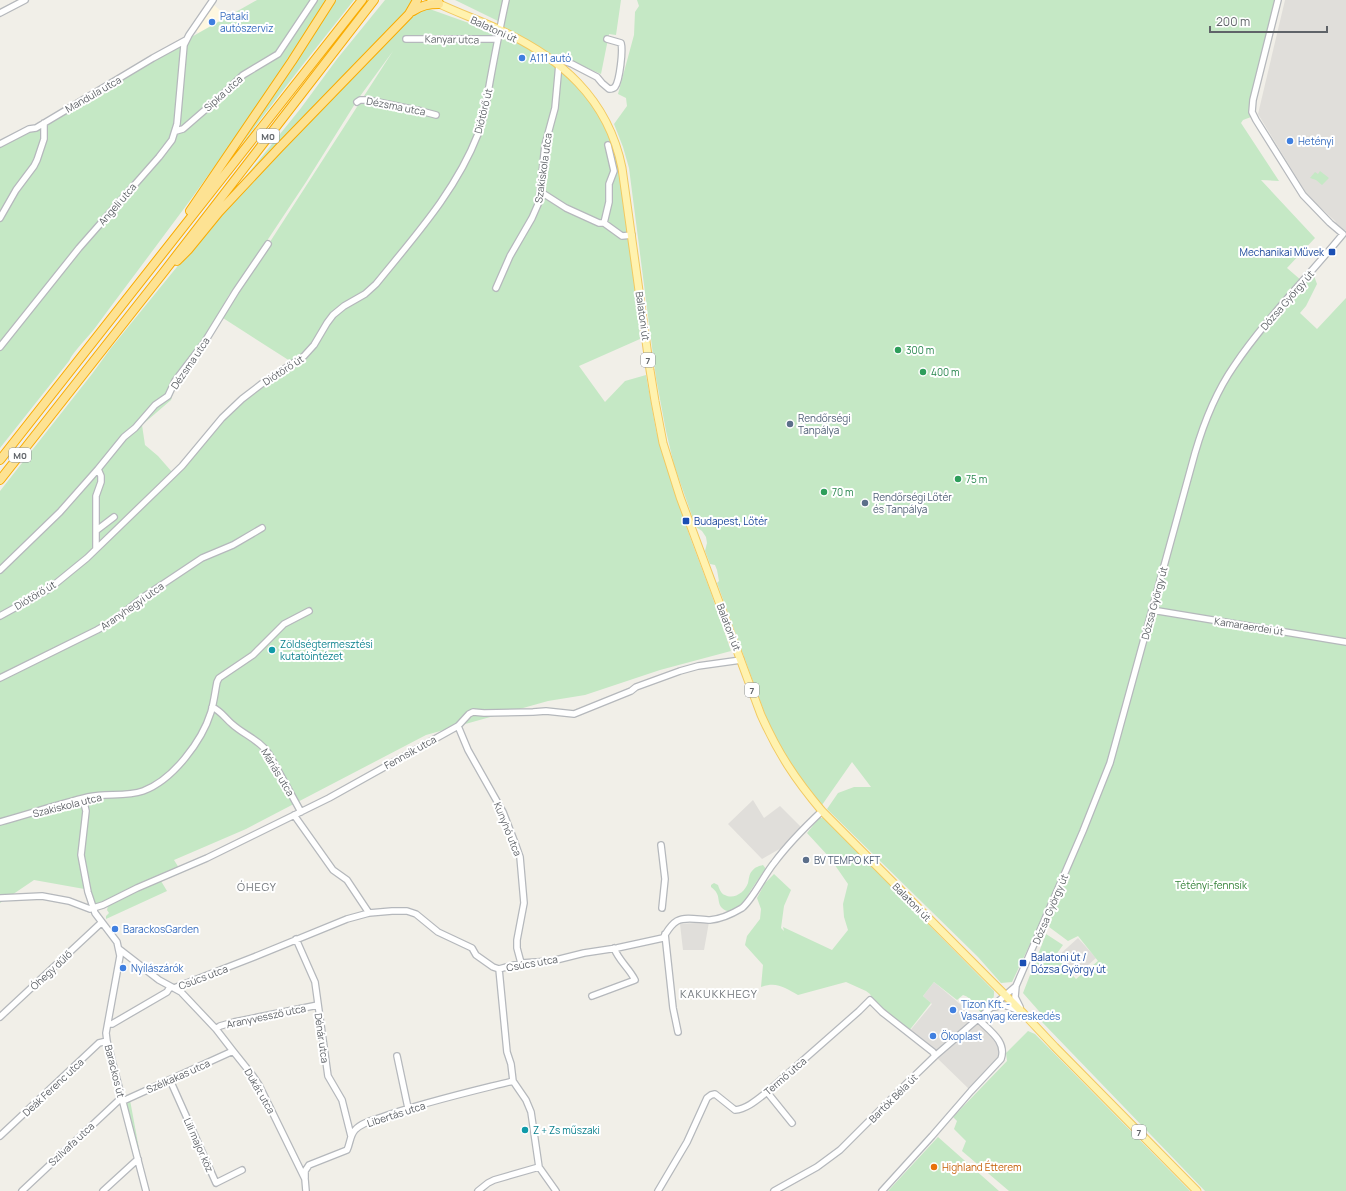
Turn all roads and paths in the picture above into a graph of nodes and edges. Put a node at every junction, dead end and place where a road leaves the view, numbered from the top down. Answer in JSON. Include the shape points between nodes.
{"nodes":[{"id":1,"x":25,"y":0,"type":"edge"},
{"id":2,"x":213,"y":0,"type":"edge"},
{"id":3,"x":314,"y":0,"type":"edge"},
{"id":4,"x":331,"y":0,"type":"edge"},
{"id":5,"x":362,"y":0,"type":"edge"},
{"id":6,"x":374,"y":0,"type":"edge"},
{"id":7,"x":417,"y":0,"type":"edge"},
{"id":8,"x":431,"y":0,"type":"edge"},
{"id":9,"x":506,"y":0,"type":"edge"},
{"id":10,"x":1278,"y":0,"type":"edge"},
{"id":11,"x":438,"y":2,"type":"edge"},
{"id":12,"x":0,"y":14,"type":"edge"},
{"id":13,"x":409,"y":14,"type":"junction"},
{"id":14,"x":499,"y":29,"type":"junction"},
{"id":15,"x":406,"y":39,"type":"dead end"},
{"id":16,"x":498,"y":39,"type":"junction"},
{"id":17,"x":607,"y":39,"type":"dead end"},
{"id":18,"x":186,"y":40,"type":"junction"},
{"id":19,"x":559,"y":64,"type":"junction"},
{"id":20,"x":357,"y":102,"type":"dead end"},
{"id":21,"x":436,"y":115,"type":"dead end"},
{"id":22,"x":44,"y":123,"type":"junction"},
{"id":23,"x":176,"y":131,"type":"junction"},
{"id":24,"x":0,"y":144,"type":"edge"},
{"id":25,"x":608,"y":145,"type":"dead end"},
{"id":26,"x":541,"y":192,"type":"junction"},
{"id":27,"x":0,"y":218,"type":"edge"},
{"id":28,"x":604,"y":223,"type":"junction"},
{"id":29,"x":632,"y":235,"type":"junction"},
{"id":30,"x":176,"y":237,"type":"junction"},
{"id":31,"x":268,"y":244,"type":"dead end"},
{"id":32,"x":163,"y":273,"type":"junction"},
{"id":33,"x":496,"y":288,"type":"dead end"},
{"id":34,"x":0,"y":347,"type":"edge"},
{"id":35,"x":0,"y":460,"type":"edge"},
{"id":36,"x":98,"y":470,"type":"junction"},
{"id":37,"x":0,"y":480,"type":"edge"},
{"id":38,"x":114,"y":516,"type":"dead end"},
{"id":39,"x":262,"y":528,"type":"dead end"},
{"id":40,"x":97,"y":530,"type":"junction"},
{"id":41,"x":96,"y":548,"type":"junction"},
{"id":42,"x":0,"y":570,"type":"edge"},
{"id":43,"x":1152,"y":610,"type":"junction"},
{"id":44,"x":309,"y":611,"type":"dead end"},
{"id":45,"x":0,"y":616,"type":"edge"},
{"id":46,"x":1346,"y":642,"type":"edge"},
{"id":47,"x":741,"y":660,"type":"junction"},
{"id":48,"x":0,"y":678,"type":"edge"},
{"id":49,"x":212,"y":707,"type":"junction"},
{"id":50,"x":458,"y":726,"type":"junction"},
{"id":51,"x":83,"y":799,"type":"junction"},
{"id":52,"x":822,"y":810,"type":"junction"},
{"id":53,"x":301,"y":812,"type":"junction"},
{"id":54,"x":294,"y":815,"type":"junction"},
{"id":55,"x":0,"y":822,"type":"edge"},
{"id":56,"x":661,"y":845,"type":"dead end"},
{"id":57,"x":0,"y":898,"type":"edge"},
{"id":58,"x":93,"y":908,"type":"junction"},
{"id":59,"x":662,"y":908,"type":"dead end"},
{"id":60,"x":369,"y":913,"type":"junction"},
{"id":61,"x":102,"y":922,"type":"junction"},
{"id":62,"x":665,"y":934,"type":"junction"},
{"id":63,"x":296,"y":939,"type":"junction"},
{"id":64,"x":614,"y":948,"type":"junction"},
{"id":65,"x":119,"y":949,"type":"junction"},
{"id":66,"x":521,"y":963,"type":"junction"},
{"id":67,"x":499,"y":969,"type":"junction"},
{"id":68,"x":1016,"y":986,"type":"junction"},
{"id":69,"x":172,"y":987,"type":"junction"},
{"id":70,"x":592,"y":996,"type":"dead end"},
{"id":71,"x":1006,"y":996,"type":"junction"},
{"id":72,"x":318,"y":1005,"type":"junction"},
{"id":73,"x":993,"y":1007,"type":"junction"},
{"id":74,"x":1024,"y":1014,"type":"junction"},
{"id":75,"x":0,"y":1017,"type":"edge"},
{"id":76,"x":979,"y":1020,"type":"junction"},
{"id":77,"x":108,"y":1024,"type":"junction"},
{"id":78,"x":216,"y":1029,"type":"junction"},
{"id":79,"x":678,"y":1032,"type":"dead end"},
{"id":80,"x":107,"y":1040,"type":"junction"},
{"id":81,"x":233,"y":1051,"type":"junction"},
{"id":82,"x":398,"y":1056,"type":"dead end"},
{"id":83,"x":935,"y":1056,"type":"junction"},
{"id":84,"x":170,"y":1080,"type":"junction"},
{"id":85,"x":514,"y":1082,"type":"junction"},
{"id":86,"x":767,"y":1092,"type":"junction"},
{"id":87,"x":122,"y":1100,"type":"junction"},
{"id":88,"x":408,"y":1108,"type":"junction"},
{"id":89,"x":792,"y":1123,"type":"dead end"},
{"id":90,"x":0,"y":1136,"type":"edge"},
{"id":91,"x":351,"y":1136,"type":"junction"},
{"id":92,"x":138,"y":1159,"type":"junction"},
{"id":93,"x":539,"y":1166,"type":"junction"},
{"id":94,"x":242,"y":1170,"type":"dead end"},
{"id":95,"x":304,"y":1179,"type":"junction"},
{"id":96,"x":22,"y":1191,"type":"edge"},
{"id":97,"x":103,"y":1191,"type":"edge"},
{"id":98,"x":146,"y":1191,"type":"edge"},
{"id":99,"x":306,"y":1191,"type":"edge"},
{"id":100,"x":478,"y":1191,"type":"edge"},
{"id":101,"x":556,"y":1191,"type":"edge"},
{"id":102,"x":658,"y":1191,"type":"edge"},
{"id":103,"x":774,"y":1191,"type":"edge"},
{"id":104,"x":882,"y":1191,"type":"edge"},
{"id":105,"x":1197,"y":1191,"type":"edge"}],
"edges":[{"from":1,"to":12,"type":"street"},
{"from":2,"to":18,"type":"street"},
{"from":3,"to":23,"type":"street","name":"Sipka utca","via":[[278,54],[243,75],[183,129]]},
{"from":4,"to":30,"type":"highway","via":[[180,224]]},
{"from":5,"to":30,"type":"highway","number":"M0"},
{"from":6,"to":32,"type":"highway","number":"M0"},
{"from":7,"to":13,"type":"highway"},
{"from":8,"to":11,"type":"main road","name":"Balatoni út","number":"7"},
{"from":9,"to":14,"type":"street","name":"Diótörő út"},
{"from":10,"to":43,"type":"street","name":"Dózsa György út","via":[[1252,112],[1303,195],[1343,234],[1249,345],[1217,395],[1197,446]]},
{"from":11,"to":13,"type":"highway","via":[[420,6]]},
{"from":11,"to":14,"type":"main road","name":"Balatoni út","number":"7"},
{"from":13,"to":32,"type":"highway","via":[[219,212],[188,250]]},
{"from":14,"to":16,"type":"street","name":"Diótörő út"},
{"from":14,"to":19,"type":"main road","name":"Balatoni út","number":"7","via":[[539,50]]},
{"from":15,"to":16,"type":"street","name":"Kanyar utca"},
{"from":16,"to":41,"type":"street","name":"Diótörő út","via":[[479,133],[466,162],[443,200],[376,284],[329,319],[310,351],[242,399],[222,418],[182,466]]},
{"from":17,"to":19,"type":"street","via":[[621,43],[622,48],[618,76],[613,89],[609,89],[597,76],[572,64],[563,61]]},
{"from":18,"to":22,"type":"street","name":"Mandula utca"},
{"from":18,"to":23,"type":"street","name":"Angeli utca"},
{"from":19,"to":26,"type":"street","name":"Szakiskola utca","via":[[555,108],[545,145]]},
{"from":19,"to":29,"type":"main road","name":"Balatoni út","number":"7","via":[[580,83],[601,112],[612,133],[622,168]]},
{"from":20,"to":21,"type":"street","name":"Dézsma utca","via":[[368,100]]},
{"from":22,"to":24,"type":"street","name":"Mandula utca"},
{"from":22,"to":27,"type":"street","via":[[44,139],[37,160]]},
{"from":23,"to":34,"type":"street","name":"Angeli utca","via":[[168,146],[79,248]]},
{"from":25,"to":28,"type":"street","via":[[614,171],[609,184],[609,202]]},
{"from":26,"to":28,"type":"street","via":[[566,208]]},
{"from":26,"to":33,"type":"street","name":"Szakiskola utca","via":[[535,213],[510,256]]},
{"from":28,"to":29,"type":"street","via":[[622,236]]},
{"from":29,"to":47,"type":"main road","name":"Balatoni út","number":"7","via":[[654,401],[667,456]]},
{"from":30,"to":35,"type":"highway","number":"M0"},
{"from":31,"to":36,"type":"street","name":"Dézsma utca","via":[[204,343],[175,381],[168,396],[155,405],[124,437]]},
{"from":32,"to":37,"type":"highway","number":"M0"},
{"from":36,"to":40,"type":"street","via":[[101,476],[96,496]]},
{"from":36,"to":42,"type":"street","name":"Dézsma utca","via":[[60,512]]},
{"from":38,"to":40,"type":"street"},
{"from":39,"to":48,"type":"street","name":"Aranyhegyi utca","via":[[233,545],[197,561],[113,621]]},
{"from":40,"to":41,"type":"street"},
{"from":41,"to":45,"type":"street","name":"Diótörő út","via":[[49,589]]},
{"from":43,"to":46,"type":"street","name":"Kamaraerdei út"},
{"from":43,"to":68,"type":"street","name":"Dózsa György út","via":[[1110,763]]},
{"from":44,"to":49,"type":"street","name":"Szakiskola utca","via":[[284,624],[253,655],[219,678]]},
{"from":47,"to":50,"type":"street","name":"Fennsík utca","via":[[680,671],[574,714],[546,711],[473,712]]},
{"from":47,"to":52,"type":"main road","name":"Balatoni út","number":"7","via":[[774,743],[803,789]]},
{"from":49,"to":51,"type":"street","name":"Szakiskola utca","via":[[203,730],[184,760],[164,780],[138,792]]},
{"from":49,"to":53,"type":"street","name":"Máriás utca","via":[[267,751]]},
{"from":50,"to":53,"type":"street","name":"Fennsík utca"},
{"from":50,"to":66,"type":"street","name":"Kunyhó utca","via":[[468,750],[503,812],[520,857],[524,909],[517,948]]},
{"from":51,"to":55,"type":"street","name":"Szakiskola utca"},
{"from":51,"to":58,"type":"street","via":[[86,811],[81,851]]},
{"from":52,"to":62,"type":"street","name":"Csúcs utca","via":[[778,857],[743,906],[723,917],[678,921],[670,926]]},
{"from":52,"to":71,"type":"main road","name":"Balatoni út","number":"7"},
{"from":53,"to":54,"type":"street","name":"Fennsík utca"},
{"from":54,"to":58,"type":"street","name":"Fennsík utca","via":[[207,858]]},
{"from":54,"to":60,"type":"street","via":[[333,870],[347,880]]},
{"from":56,"to":59,"type":"street","via":[[665,879]]},
{"from":57,"to":58,"type":"street","via":[[42,896]]},
{"from":58,"to":61,"type":"street"},
{"from":60,"to":63,"type":"street","name":"Csúcs utca","via":[[346,919]]},
{"from":60,"to":67,"type":"street","name":"Csúcs utca","via":[[399,910],[416,914],[438,932],[472,948],[476,955]]},
{"from":61,"to":65,"type":"street","via":[[117,942]]},
{"from":61,"to":75,"type":"street","name":"Óhegy dűlő"},
{"from":62,"to":64,"type":"street","name":"Csúcs utca","via":[[663,938]]},
{"from":62,"to":79,"type":"street"},
{"from":63,"to":69,"type":"street","name":"Csúcs utca"},
{"from":63,"to":72,"type":"street","name":"Dénár utca","via":[[315,982]]},
{"from":64,"to":66,"type":"street","name":"Csúcs utca","via":[[552,961]]},
{"from":64,"to":70,"type":"street","via":[[635,980]]},
{"from":65,"to":69,"type":"street","name":"Dukát utca"},
{"from":65,"to":77,"type":"street","name":"Barackos út","via":[[120,956]]},
{"from":66,"to":67,"type":"street","name":"Csúcs utca"},
{"from":67,"to":85,"type":"street","via":[[507,1052]]},
{"from":68,"to":71,"type":"street","name":"Dózsa György út"},
{"from":68,"to":74,"type":"street","via":[[1016,1000]]},
{"from":69,"to":77,"type":"street","name":"Csúcs utca","via":[[168,992]]},
{"from":69,"to":78,"type":"street","name":"Dukát utca","via":[[181,992]]},
{"from":71,"to":73,"type":"street","name":"Bartók Béla út"},
{"from":71,"to":74,"type":"main road","name":"Balatoni út","number":"7"},
{"from":72,"to":78,"type":"street","name":"Aranyvessző utca","via":[[234,1022]]},
{"from":72,"to":91,"type":"street","name":"Dénár utca","via":[[328,1076],[342,1100]]},
{"from":73,"to":74,"type":"street","via":[[1004,1005]]},
{"from":73,"to":76,"type":"street","name":"Bartók Béla út"},
{"from":74,"to":105,"type":"main road","name":"Balatoni út","number":"7"},
{"from":76,"to":83,"type":"street","name":"Bartók Béla út"},
{"from":76,"to":104,"type":"street","via":[[1001,1043],[1001,1059]]},
{"from":77,"to":80,"type":"street","name":"Barackos út"},
{"from":78,"to":81,"type":"street","name":"Dukát utca"},
{"from":80,"to":87,"type":"street","name":"Barackos út"},
{"from":80,"to":90,"type":"street","name":"Deák Ferenc utca","via":[[99,1043]]},
{"from":81,"to":84,"type":"street","name":"Szélkakas utca"},
{"from":81,"to":95,"type":"street","name":"Dukát utca","via":[[259,1085]]},
{"from":82,"to":88,"type":"street"},
{"from":83,"to":86,"type":"street","name":"Termő utca","via":[[870,1000],[860,1012]]},
{"from":83,"to":103,"type":"street","name":"Bartók Béla út","via":[[840,1150],[817,1167]]},
{"from":84,"to":87,"type":"street","name":"Szélkakas utca"},
{"from":84,"to":94,"type":"street","name":"Lili major köz","via":[[216,1183]]},
{"from":85,"to":88,"type":"street","name":"Libertás utca"},
{"from":85,"to":93,"type":"street","via":[[526,1100],[530,1112]]},
{"from":86,"to":89,"type":"street"},
{"from":86,"to":102,"type":"street","name":"Termő utca","via":[[740,1110],[731,1108],[715,1094],[711,1094]]},
{"from":87,"to":92,"type":"street","name":"Barackos út"},
{"from":87,"to":96,"type":"street","name":"Szilvafa utca"},
{"from":88,"to":91,"type":"street","name":"Libertás utca","via":[[364,1124]]},
{"from":91,"to":95,"type":"street","name":"Libertás utca","via":[[347,1150],[309,1165]]},
{"from":92,"to":97,"type":"street"},
{"from":92,"to":98,"type":"street","name":"Barackos út"},
{"from":93,"to":100,"type":"street","via":[[494,1180]]},
{"from":93,"to":101,"type":"street"},
{"from":95,"to":99,"type":"street","name":"Dukát utca"}]}
